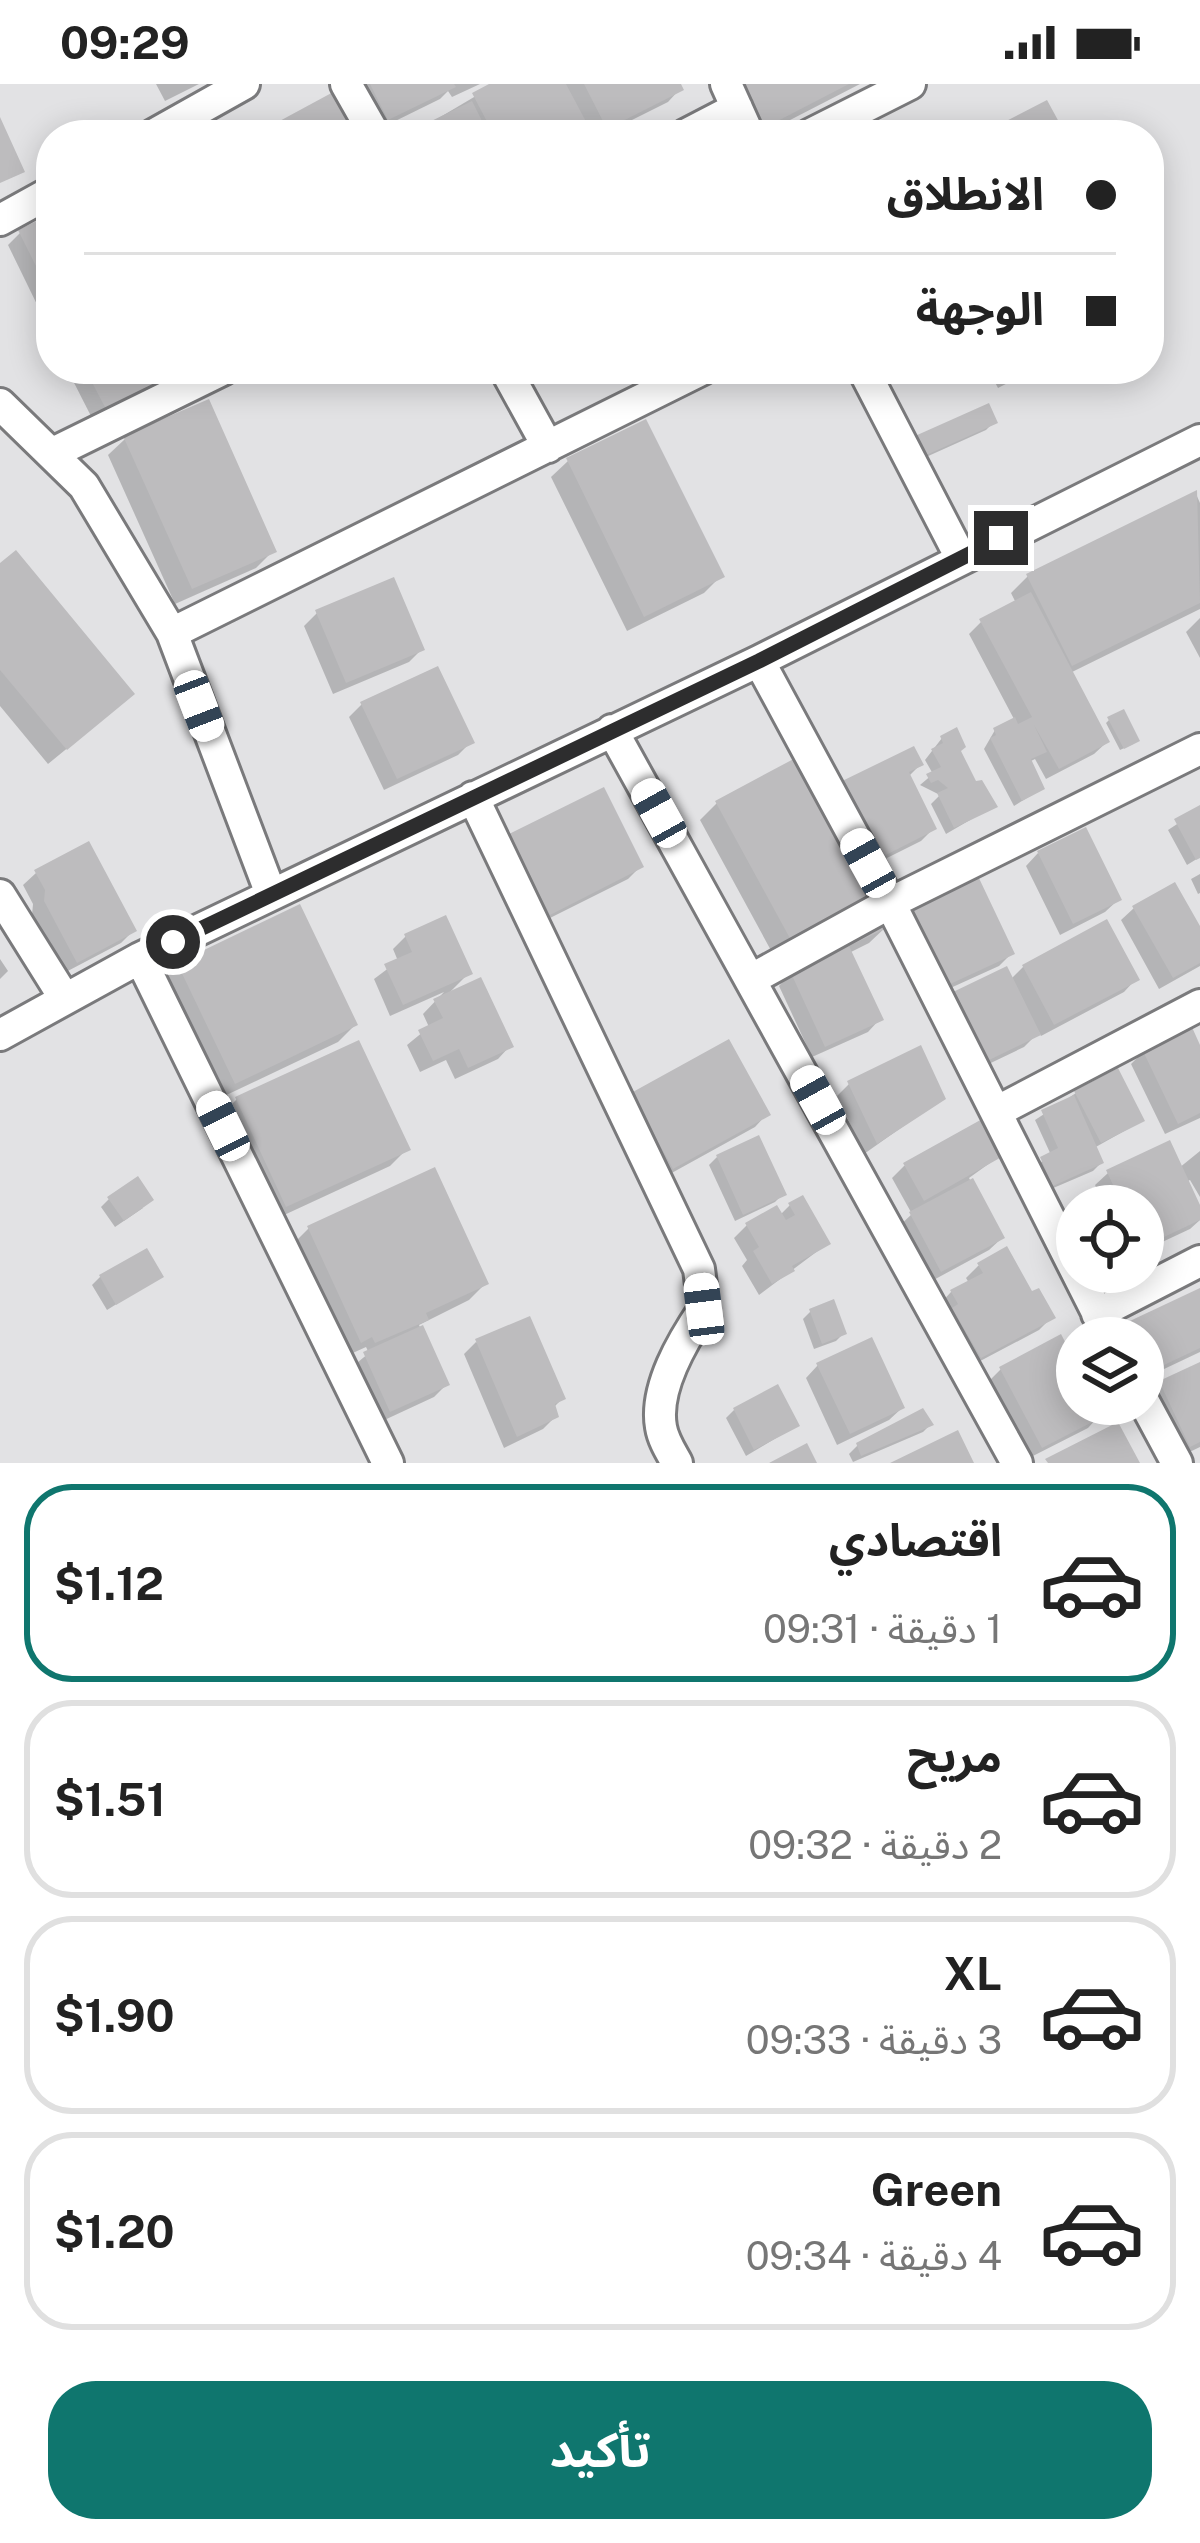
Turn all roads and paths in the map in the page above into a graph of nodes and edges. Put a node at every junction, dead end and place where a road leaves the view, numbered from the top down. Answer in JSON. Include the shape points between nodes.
{"nodes":[{"id":1,"x":244,"y":84,"type":"edge"},
{"id":2,"x":346,"y":84,"type":"edge"},
{"id":3,"x":910,"y":84,"type":"edge"},
{"id":4,"x":180,"y":120,"type":"edge"},
{"id":5,"x":366,"y":120,"type":"edge"},
{"id":6,"x":838,"y":120,"type":"edge"},
{"id":7,"x":36,"y":200,"type":"edge"},
{"id":8,"x":0,"y":220,"type":"edge"},
{"id":9,"x":193,"y":384,"type":"edge"},
{"id":10,"x":513,"y":384,"type":"edge"},
{"id":11,"x":673,"y":384,"type":"edge"},
{"id":12,"x":871,"y":384,"type":"edge"},
{"id":13,"x":0,"y":404,"type":"edge"},
{"id":14,"x":1200,"y":440,"type":"edge"},
{"id":15,"x":548,"y":447,"type":"junction"},
{"id":16,"x":51,"y":454,"type":"junction"},
{"id":17,"x":961,"y":558,"type":"junction"},
{"id":18,"x":172,"y":633,"type":"junction"},
{"id":19,"x":759,"y":661,"type":"junction"},
{"id":20,"x":612,"y":730,"type":"junction"},
{"id":21,"x":1200,"y":749,"type":"edge"},
{"id":22,"x":472,"y":797,"type":"junction"},
{"id":23,"x":271,"y":894,"type":"junction"},
{"id":24,"x":0,"y":895,"type":"edge"},
{"id":25,"x":890,"y":903,"type":"junction"},
{"id":26,"x":140,"y":958,"type":"junction"},
{"id":27,"x":752,"y":979,"type":"junction"},
{"id":28,"x":65,"y":999,"type":"junction"},
{"id":29,"x":1200,"y":1006,"type":"edge"},
{"id":30,"x":0,"y":1035,"type":"edge"},
{"id":31,"x":997,"y":1112,"type":"junction"},
{"id":32,"x":1200,"y":1261,"type":"edge"},
{"id":33,"x":1099,"y":1317,"type":"edge"},
{"id":34,"x":1116,"y":1317,"type":"edge"},
{"id":35,"x":1156,"y":1425,"type":"edge"},
{"id":36,"x":388,"y":1463,"type":"edge"},
{"id":37,"x":677,"y":1463,"type":"edge"},
{"id":38,"x":1017,"y":1463,"type":"edge"},
{"id":39,"x":1177,"y":1463,"type":"edge"}],
"edges":[{"from":1,"to":4,"type":"street"},
{"from":2,"to":5,"type":"street"},
{"from":3,"to":6,"type":"street"},
{"from":7,"to":8,"type":"street"},
{"from":9,"to":16,"type":"street"},
{"from":10,"to":15,"type":"street"},
{"from":11,"to":15,"type":"street"},
{"from":12,"to":17,"type":"street"},
{"from":13,"to":16,"type":"street"},
{"from":14,"to":17,"type":"street"},
{"from":15,"to":18,"type":"street"},
{"from":16,"to":18,"type":"street","via":[[84,486]]},
{"from":17,"to":19,"type":"street"},
{"from":18,"to":23,"type":"street"},
{"from":19,"to":20,"type":"street"},
{"from":19,"to":25,"type":"street"},
{"from":20,"to":22,"type":"street"},
{"from":20,"to":27,"type":"street"},
{"from":21,"to":25,"type":"street"},
{"from":22,"to":23,"type":"street"},
{"from":22,"to":37,"type":"street","via":[[699,1269],[704,1309],[660,1403],[661,1432]]},
{"from":23,"to":26,"type":"street"},
{"from":24,"to":28,"type":"street"},
{"from":25,"to":27,"type":"street"},
{"from":25,"to":31,"type":"street"},
{"from":26,"to":28,"type":"street"},
{"from":26,"to":36,"type":"street"},
{"from":27,"to":38,"type":"street"},
{"from":28,"to":30,"type":"street"},
{"from":29,"to":31,"type":"street"},
{"from":31,"to":33,"type":"street"},
{"from":32,"to":34,"type":"street"},
{"from":35,"to":39,"type":"street"}]}
